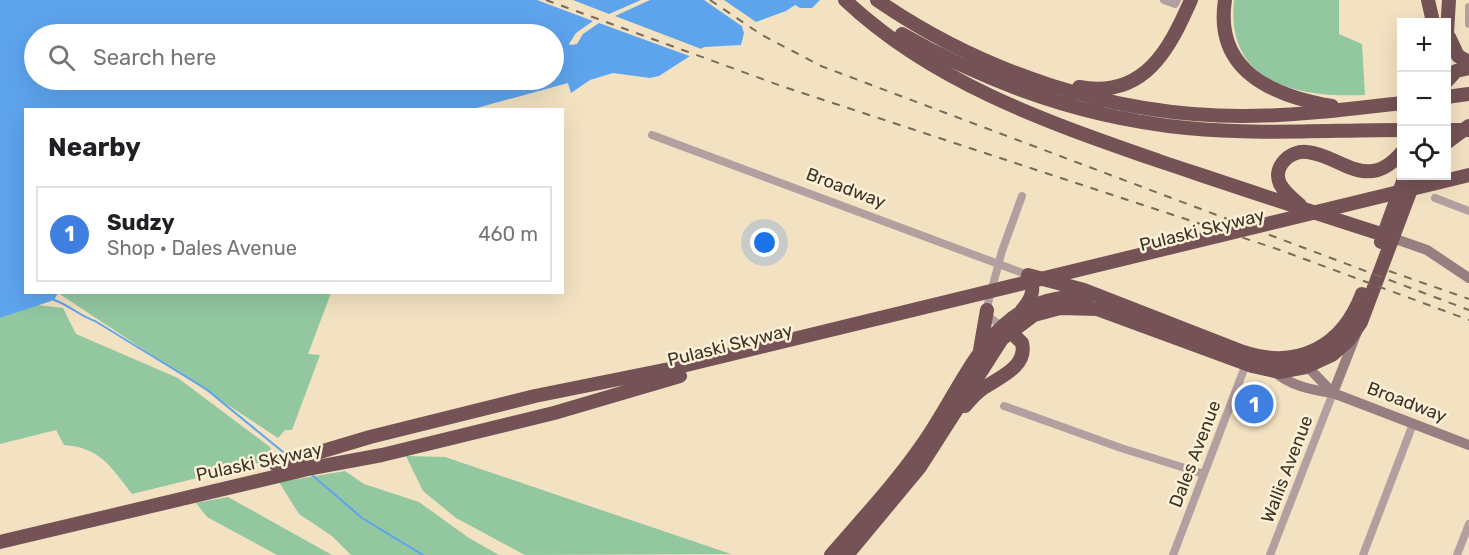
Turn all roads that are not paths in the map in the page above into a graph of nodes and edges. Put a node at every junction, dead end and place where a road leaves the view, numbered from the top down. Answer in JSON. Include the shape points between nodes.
{"nodes":[{"id":1,"x":845,"y":0,"type":"edge"},
{"id":2,"x":850,"y":0,"type":"edge"},
{"id":3,"x":877,"y":0,"type":"edge"},
{"id":4,"x":1164,"y":0,"type":"edge"},
{"id":5,"x":1191,"y":0,"type":"edge"},
{"id":6,"x":1225,"y":0,"type":"edge"},
{"id":7,"x":1428,"y":0,"type":"edge"},
{"id":8,"x":1437,"y":0,"type":"edge"},
{"id":9,"x":1449,"y":0,"type":"edge"},
{"id":10,"x":1176,"y":2,"type":"edge"},
{"id":11,"x":1469,"y":7,"type":"edge"},
{"id":12,"x":1432,"y":18,"type":"edge"},
{"id":13,"x":1439,"y":18,"type":"edge"},
{"id":14,"x":1448,"y":18,"type":"edge"},
{"id":15,"x":1468,"y":22,"type":"edge"},
{"id":16,"x":1451,"y":47,"type":"edge"},
{"id":17,"x":1469,"y":62,"type":"edge"},
{"id":18,"x":1469,"y":68,"type":"edge"},
{"id":19,"x":1451,"y":76,"type":"edge"},
{"id":20,"x":1037,"y":80,"type":"junction"},
{"id":21,"x":1397,"y":103,"type":"edge"},
{"id":22,"x":1354,"y":108,"type":"junction"},
{"id":23,"x":1397,"y":111,"type":"edge"},
{"id":24,"x":1302,"y":122,"type":"junction"},
{"id":25,"x":1469,"y":128,"type":"edge"},
{"id":26,"x":1397,"y":130,"type":"edge"},
{"id":27,"x":1451,"y":130,"type":"edge"},
{"id":28,"x":652,"y":135,"type":"dead end"},
{"id":29,"x":1451,"y":140,"type":"edge"},
{"id":30,"x":1397,"y":155,"type":"edge"},
{"id":31,"x":1469,"y":175,"type":"edge"},
{"id":32,"x":1412,"y":180,"type":"edge"},
{"id":33,"x":1469,"y":184,"type":"edge"},
{"id":34,"x":1022,"y":196,"type":"dead end"},
{"id":35,"x":1435,"y":198,"type":"dead end"},
{"id":36,"x":1304,"y":208,"type":"junction"},
{"id":37,"x":1469,"y":211,"type":"edge"},
{"id":38,"x":1388,"y":236,"type":"junction"},
{"id":39,"x":999,"y":265,"type":"junction"},
{"id":40,"x":1028,"y":275,"type":"junction"},
{"id":41,"x":1469,"y":278,"type":"edge"},
{"id":42,"x":1108,"y":301,"type":"junction"},
{"id":43,"x":987,"y":310,"type":"junction"},
{"id":44,"x":1022,"y":311,"type":"junction"},
{"id":45,"x":1359,"y":326,"type":"junction"},
{"id":46,"x":1005,"y":328,"type":"junction"},
{"id":47,"x":979,"y":355,"type":"junction"},
{"id":48,"x":1246,"y":364,"type":"junction"},
{"id":49,"x":1302,"y":364,"type":"junction"},
{"id":50,"x":1274,"y":372,"type":"junction"},
{"id":51,"x":1310,"y":389,"type":"junction"},
{"id":52,"x":1333,"y":393,"type":"junction"},
{"id":53,"x":1004,"y":406,"type":"dead end"},
{"id":54,"x":1413,"y":424,"type":"junction"},
{"id":55,"x":944,"y":430,"type":"junction"},
{"id":56,"x":1469,"y":445,"type":"edge"},
{"id":57,"x":1204,"y":474,"type":"junction"},
{"id":58,"x":1469,"y":524,"type":"edge"},
{"id":59,"x":0,"y":532,"type":"edge"},
{"id":60,"x":0,"y":542,"type":"edge"},
{"id":61,"x":831,"y":555,"type":"edge"},
{"id":62,"x":847,"y":555,"type":"edge"},
{"id":63,"x":1173,"y":555,"type":"edge"},
{"id":64,"x":1270,"y":555,"type":"edge"},
{"id":65,"x":1363,"y":555,"type":"edge"},
{"id":66,"x":1457,"y":555,"type":"edge"}],
"edges":[{"from":1,"to":36,"type":"highway","via":[[906,47],[974,88],[1048,122]]},
{"from":2,"to":24,"type":"highway","via":[[934,52],[1011,87],[1073,106],[1170,126],[1217,130]]},
{"from":3,"to":20,"type":"highway","via":[[945,41]]},
{"from":4,"to":10,"type":"street"},
{"from":5,"to":20,"type":"highway","via":[[1170,47],[1142,75],[1123,84],[1090,89]]},
{"from":6,"to":22,"type":"highway","via":[[1227,40],[1239,63],[1253,78],[1292,97]]},
{"from":7,"to":12,"type":"highway"},
{"from":8,"to":13,"type":"highway"},
{"from":9,"to":14,"type":"highway"},
{"from":11,"to":15,"type":"street"},
{"from":16,"to":17,"type":"highway"},
{"from":18,"to":19,"type":"highway"},
{"from":20,"to":24,"type":"highway","via":[[1087,96],[1167,111]]},
{"from":21,"to":22,"type":"highway"},
{"from":22,"to":24,"type":"highway"},
{"from":23,"to":24,"type":"highway"},
{"from":24,"to":26,"type":"highway"},
{"from":25,"to":27,"type":"highway","bridge":true},
{"from":25,"to":29,"type":"highway"},
{"from":28,"to":39,"type":"street","name":"Broadway"},
{"from":30,"to":36,"type":"highway","via":[[1369,171],[1353,171],[1309,152],[1286,157],[1279,182]]},
{"from":31,"to":59,"type":"highway","name":"Pulaski Skyway","bridge":true,"via":[[686,365],[524,399]]},
{"from":32,"to":38,"type":"highway"},
{"from":33,"to":60,"type":"highway","name":"Pulaski Skyway","bridge":true,"via":[[676,377],[554,413],[269,476]]},
{"from":34,"to":39,"type":"street"},
{"from":35,"to":37,"type":"street"},
{"from":36,"to":38,"type":"highway"},
{"from":38,"to":41,"type":"street","via":[[1427,250]]},
{"from":38,"to":45,"type":"highway"},
{"from":38,"to":49,"type":"highway","via":[[1348,322]]},
{"from":39,"to":40,"type":"street","name":"Broadway"},
{"from":39,"to":43,"type":"street"},
{"from":40,"to":42,"type":"highway","via":[[1084,290]]},
{"from":40,"to":44,"type":"highway","via":[[1032,293]]},
{"from":42,"to":44,"type":"highway","via":[[1066,297]]},
{"from":42,"to":49,"type":"highway","via":[[1254,356]]},
{"from":43,"to":46,"type":"street","via":[[991,319]]},
{"from":43,"to":47,"type":"highway"},
{"from":44,"to":46,"type":"highway"},
{"from":45,"to":49,"type":"highway","via":[[1336,352]]},
{"from":45,"to":52,"type":"street"},
{"from":46,"to":47,"type":"highway"},
{"from":46,"to":48,"type":"highway","via":[[1047,310],[1090,308]]},
{"from":46,"to":55,"type":"highway"},
{"from":46,"to":55,"type":"highway","via":[[1023,346],[1018,363],[978,393]]},
{"from":47,"to":61,"type":"highway","via":[[917,452]]},
{"from":48,"to":50,"type":"highway"},
{"from":48,"to":57,"type":"street","name":"Dales Avenue"},
{"from":49,"to":50,"type":"highway"},
{"from":49,"to":51,"type":"street","via":[[1303,382]]},
{"from":49,"to":52,"type":"street","name":"Broadway"},
{"from":50,"to":51,"type":"street","name":"Broadway"},
{"from":51,"to":52,"type":"street","name":"Broadway"},
{"from":52,"to":54,"type":"street","name":"Broadway"},
{"from":52,"to":64,"type":"street","name":"Wallis Avenue"},
{"from":53,"to":57,"type":"street"},
{"from":54,"to":56,"type":"street","name":"Broadway"},
{"from":54,"to":65,"type":"street"},
{"from":55,"to":62,"type":"highway","via":[[913,475]]},
{"from":57,"to":63,"type":"street","name":"Dales Avenue"},
{"from":58,"to":66,"type":"street"}]}
